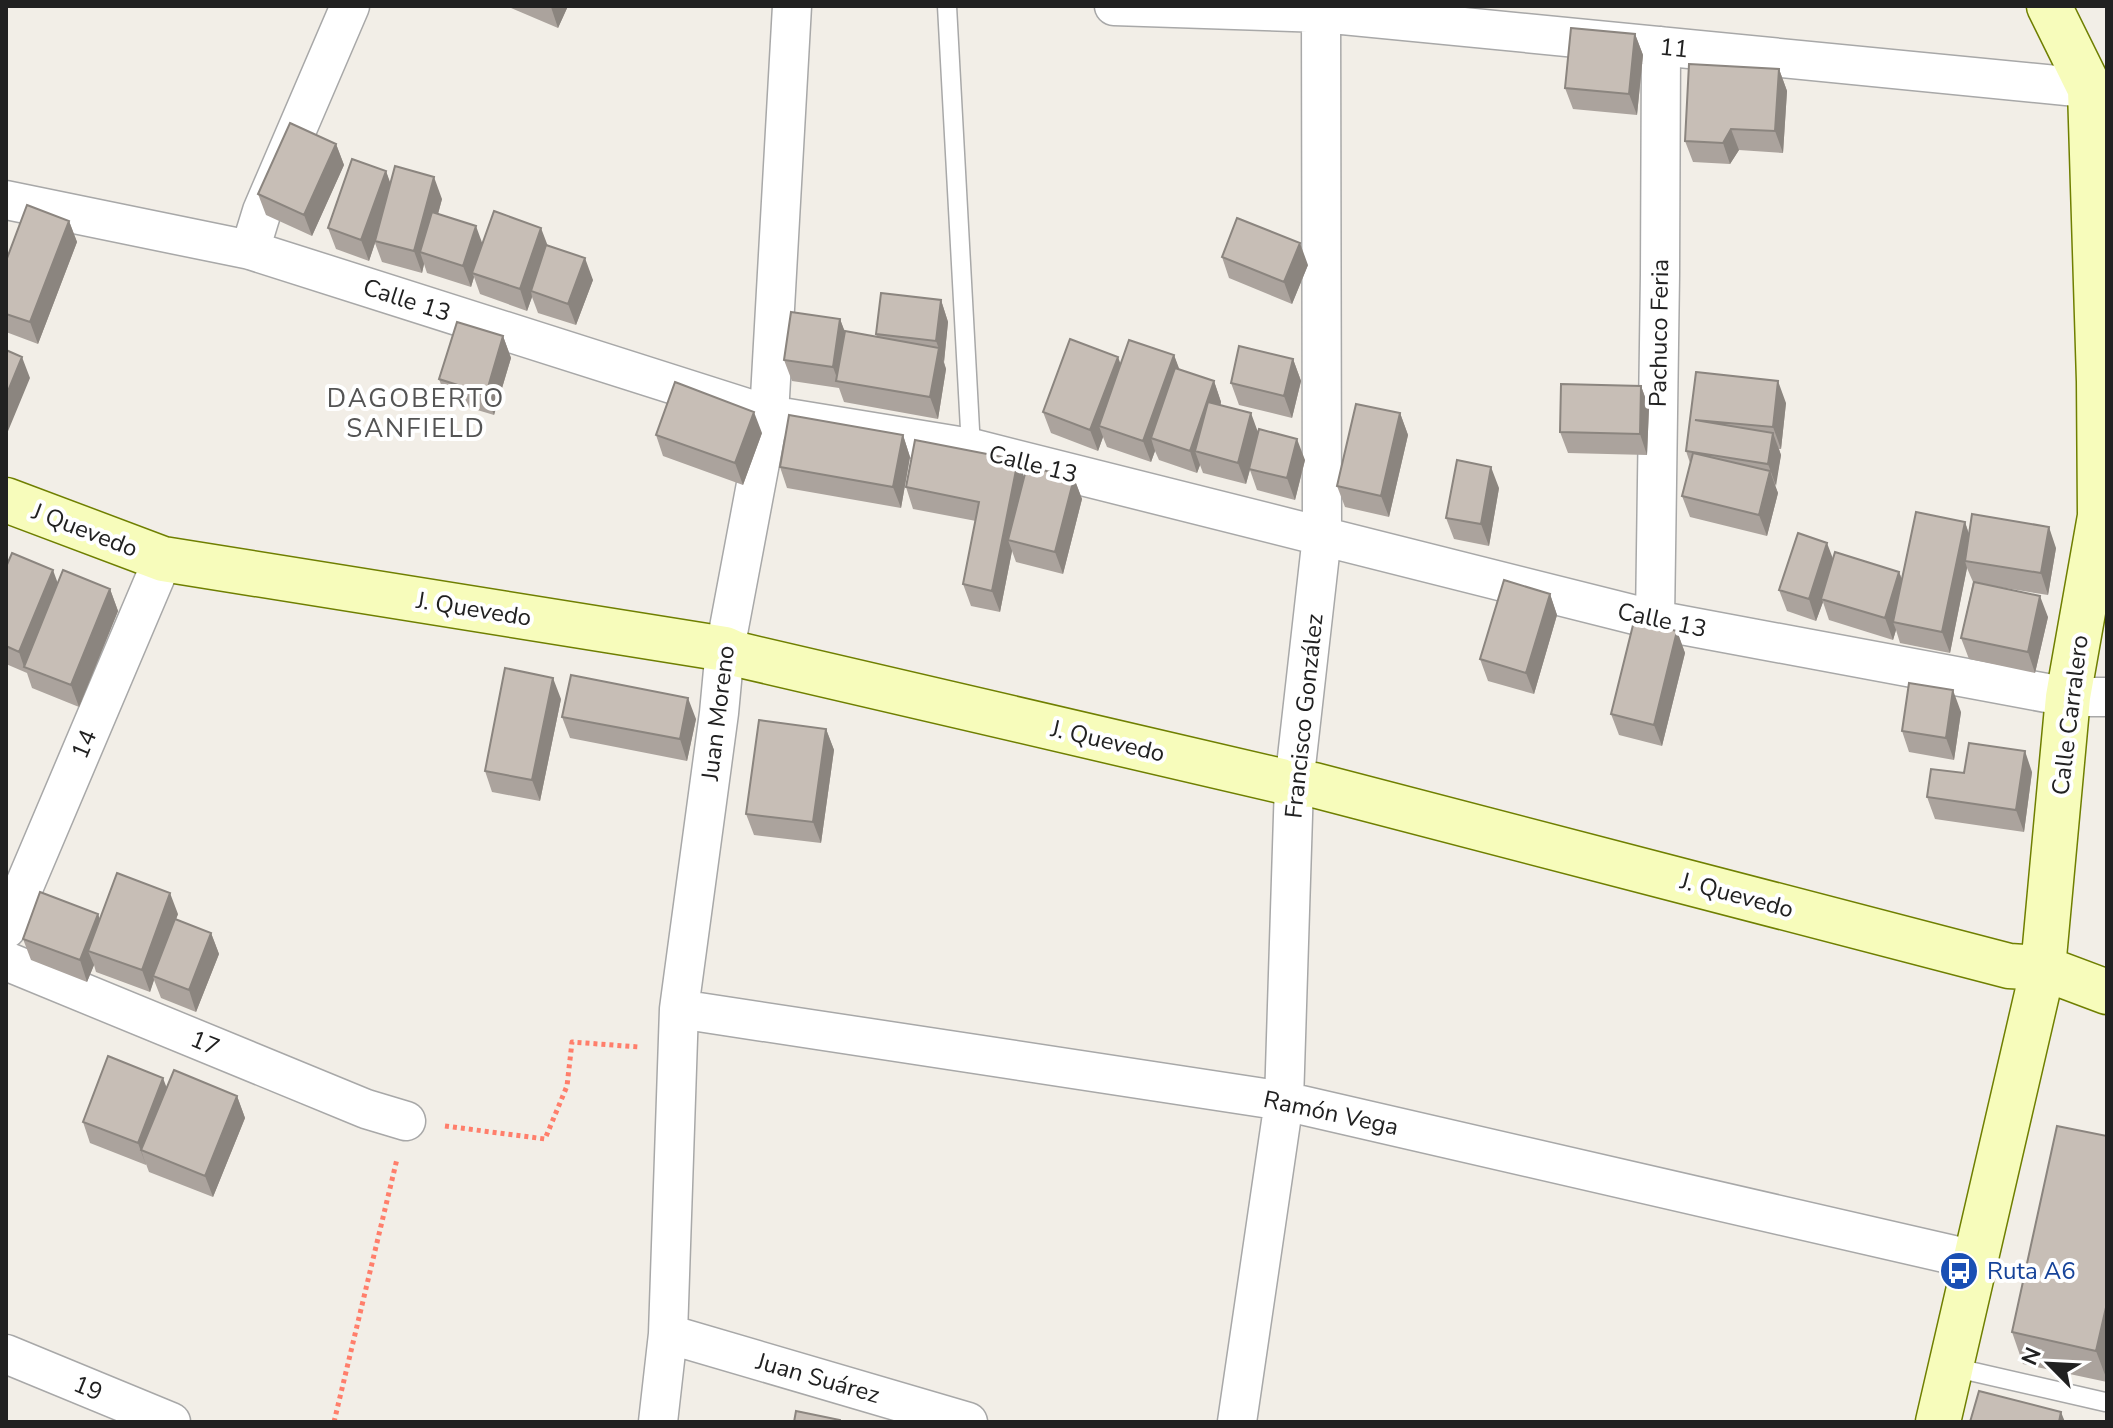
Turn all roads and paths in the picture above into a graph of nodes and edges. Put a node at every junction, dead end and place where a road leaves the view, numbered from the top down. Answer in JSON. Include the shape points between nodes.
{"nodes":[{"id":1,"x":350,"y":6,"type":"edge"},
{"id":2,"x":792,"y":6,"type":"edge"},
{"id":3,"x":947,"y":6,"type":"edge"},
{"id":4,"x":1114,"y":6,"type":"edge"},
{"id":5,"x":2049,"y":6,"type":"edge"},
{"id":6,"x":1322,"y":10,"type":"edge"},
{"id":7,"x":1661,"y":46,"type":"junction"},
{"id":8,"x":2098,"y":89,"type":"edge"},
{"id":9,"x":6,"y":200,"type":"edge"},
{"id":10,"x":250,"y":250,"type":"junction"},
{"id":11,"x":769,"y":415,"type":"junction"},
{"id":12,"x":971,"y":448,"type":"junction"},
{"id":13,"x":6,"y":500,"type":"edge"},
{"id":14,"x":2103,"y":507,"type":"edge"},
{"id":15,"x":1322,"y":536,"type":"junction"},
{"id":16,"x":163,"y":559,"type":"junction"},
{"id":17,"x":1655,"y":620,"type":"junction"},
{"id":18,"x":725,"y":649,"type":"junction"},
{"id":19,"x":2088,"y":697,"type":"edge"},
{"id":20,"x":1294,"y":784,"type":"junction"},
{"id":21,"x":6,"y":929,"type":"edge"},
{"id":22,"x":6,"y":961,"type":"edge"},
{"id":23,"x":2043,"y":968,"type":"junction"},
{"id":24,"x":2107,"y":992,"type":"edge"},
{"id":25,"x":679,"y":1009,"type":"junction"},
{"id":26,"x":676,"y":1050,"type":"junction"},
{"id":27,"x":1284,"y":1101,"type":"junction"},
{"id":28,"x":406,"y":1121,"type":"junction"},
{"id":29,"x":1975,"y":1260,"type":"junction"},
{"id":30,"x":668,"y":1334,"type":"junction"},
{"id":31,"x":6,"y":1354,"type":"edge"},
{"id":32,"x":1952,"y":1367,"type":"junction"},
{"id":33,"x":2105,"y":1402,"type":"edge"},
{"id":34,"x":171,"y":1422,"type":"edge"},
{"id":35,"x":334,"y":1422,"type":"edge"},
{"id":36,"x":658,"y":1422,"type":"edge"},
{"id":37,"x":968,"y":1422,"type":"edge"},
{"id":38,"x":1237,"y":1422,"type":"edge"},
{"id":39,"x":1938,"y":1422,"type":"edge"}],
"edges":[{"from":1,"to":10,"type":"street"},
{"from":2,"to":11,"type":"street","name":"Juan Moreno"},
{"from":3,"to":12,"type":"lane"},
{"from":4,"to":6,"type":"street","name":"11"},
{"from":5,"to":8,"type":"street","name":"Calle Carralero"},
{"from":6,"to":7,"type":"street","name":"11"},
{"from":6,"to":15,"type":"street","name":"Francisco González"},
{"from":7,"to":8,"type":"street","name":"11"},
{"from":7,"to":17,"type":"street","name":"Pachuco Feria"},
{"from":8,"to":14,"type":"street","name":"Calle Carralero"},
{"from":9,"to":10,"type":"street","name":"Calle 13"},
{"from":10,"to":11,"type":"street","name":"Calle 13"},
{"from":11,"to":12,"type":"street","name":"Calle 13"},
{"from":11,"to":18,"type":"street","name":"Juan Moreno"},
{"from":12,"to":15,"type":"street","name":"Calle 13"},
{"from":13,"to":16,"type":"street","name":"J Quevedo"},
{"from":14,"to":19,"type":"street","name":"Calle Carralero"},
{"from":15,"to":17,"type":"street","name":"Calle 13"},
{"from":15,"to":20,"type":"street","name":"Francisco González"},
{"from":16,"to":18,"type":"street","name":"J. Quevedo"},
{"from":16,"to":21,"type":"street","name":"14"},
{"from":17,"to":19,"type":"street","name":"Calle 13"},
{"from":18,"to":20,"type":"street","name":"J. Quevedo"},
{"from":18,"to":25,"type":"street","name":"Juan Moreno"},
{"from":19,"to":23,"type":"street","name":"Calle Carralero"},
{"from":20,"to":23,"type":"street","name":"J. Quevedo","via":[[2009,966]]},
{"from":20,"to":27,"type":"street","name":"Francisco González"},
{"from":22,"to":28,"type":"street","name":"17"},
{"from":23,"to":24,"type":"street","name":"J. Quevedo"},
{"from":23,"to":29,"type":"street","name":"Calle Carralero"},
{"from":25,"to":26,"type":"street","name":"Juan Moreno"},
{"from":25,"to":27,"type":"street","name":"Ramón Vega"},
{"from":26,"to":28,"type":"path","via":[[572,1042],[567,1086],[545,1139]]},
{"from":26,"to":30,"type":"street","name":"Juan Moreno"},
{"from":27,"to":29,"type":"street","name":"Ramón Vega"},
{"from":27,"to":38,"type":"street","name":"Francisco González"},
{"from":28,"to":35,"type":"path"},
{"from":29,"to":32,"type":"street","name":"Calle Carralero"},
{"from":30,"to":36,"type":"street","name":"Juan Moreno"},
{"from":30,"to":37,"type":"street","name":"Juan Suárez"},
{"from":31,"to":34,"type":"street","name":"19"},
{"from":32,"to":33,"type":"lane"},
{"from":32,"to":39,"type":"street","name":"Calle Carralero"}]}
